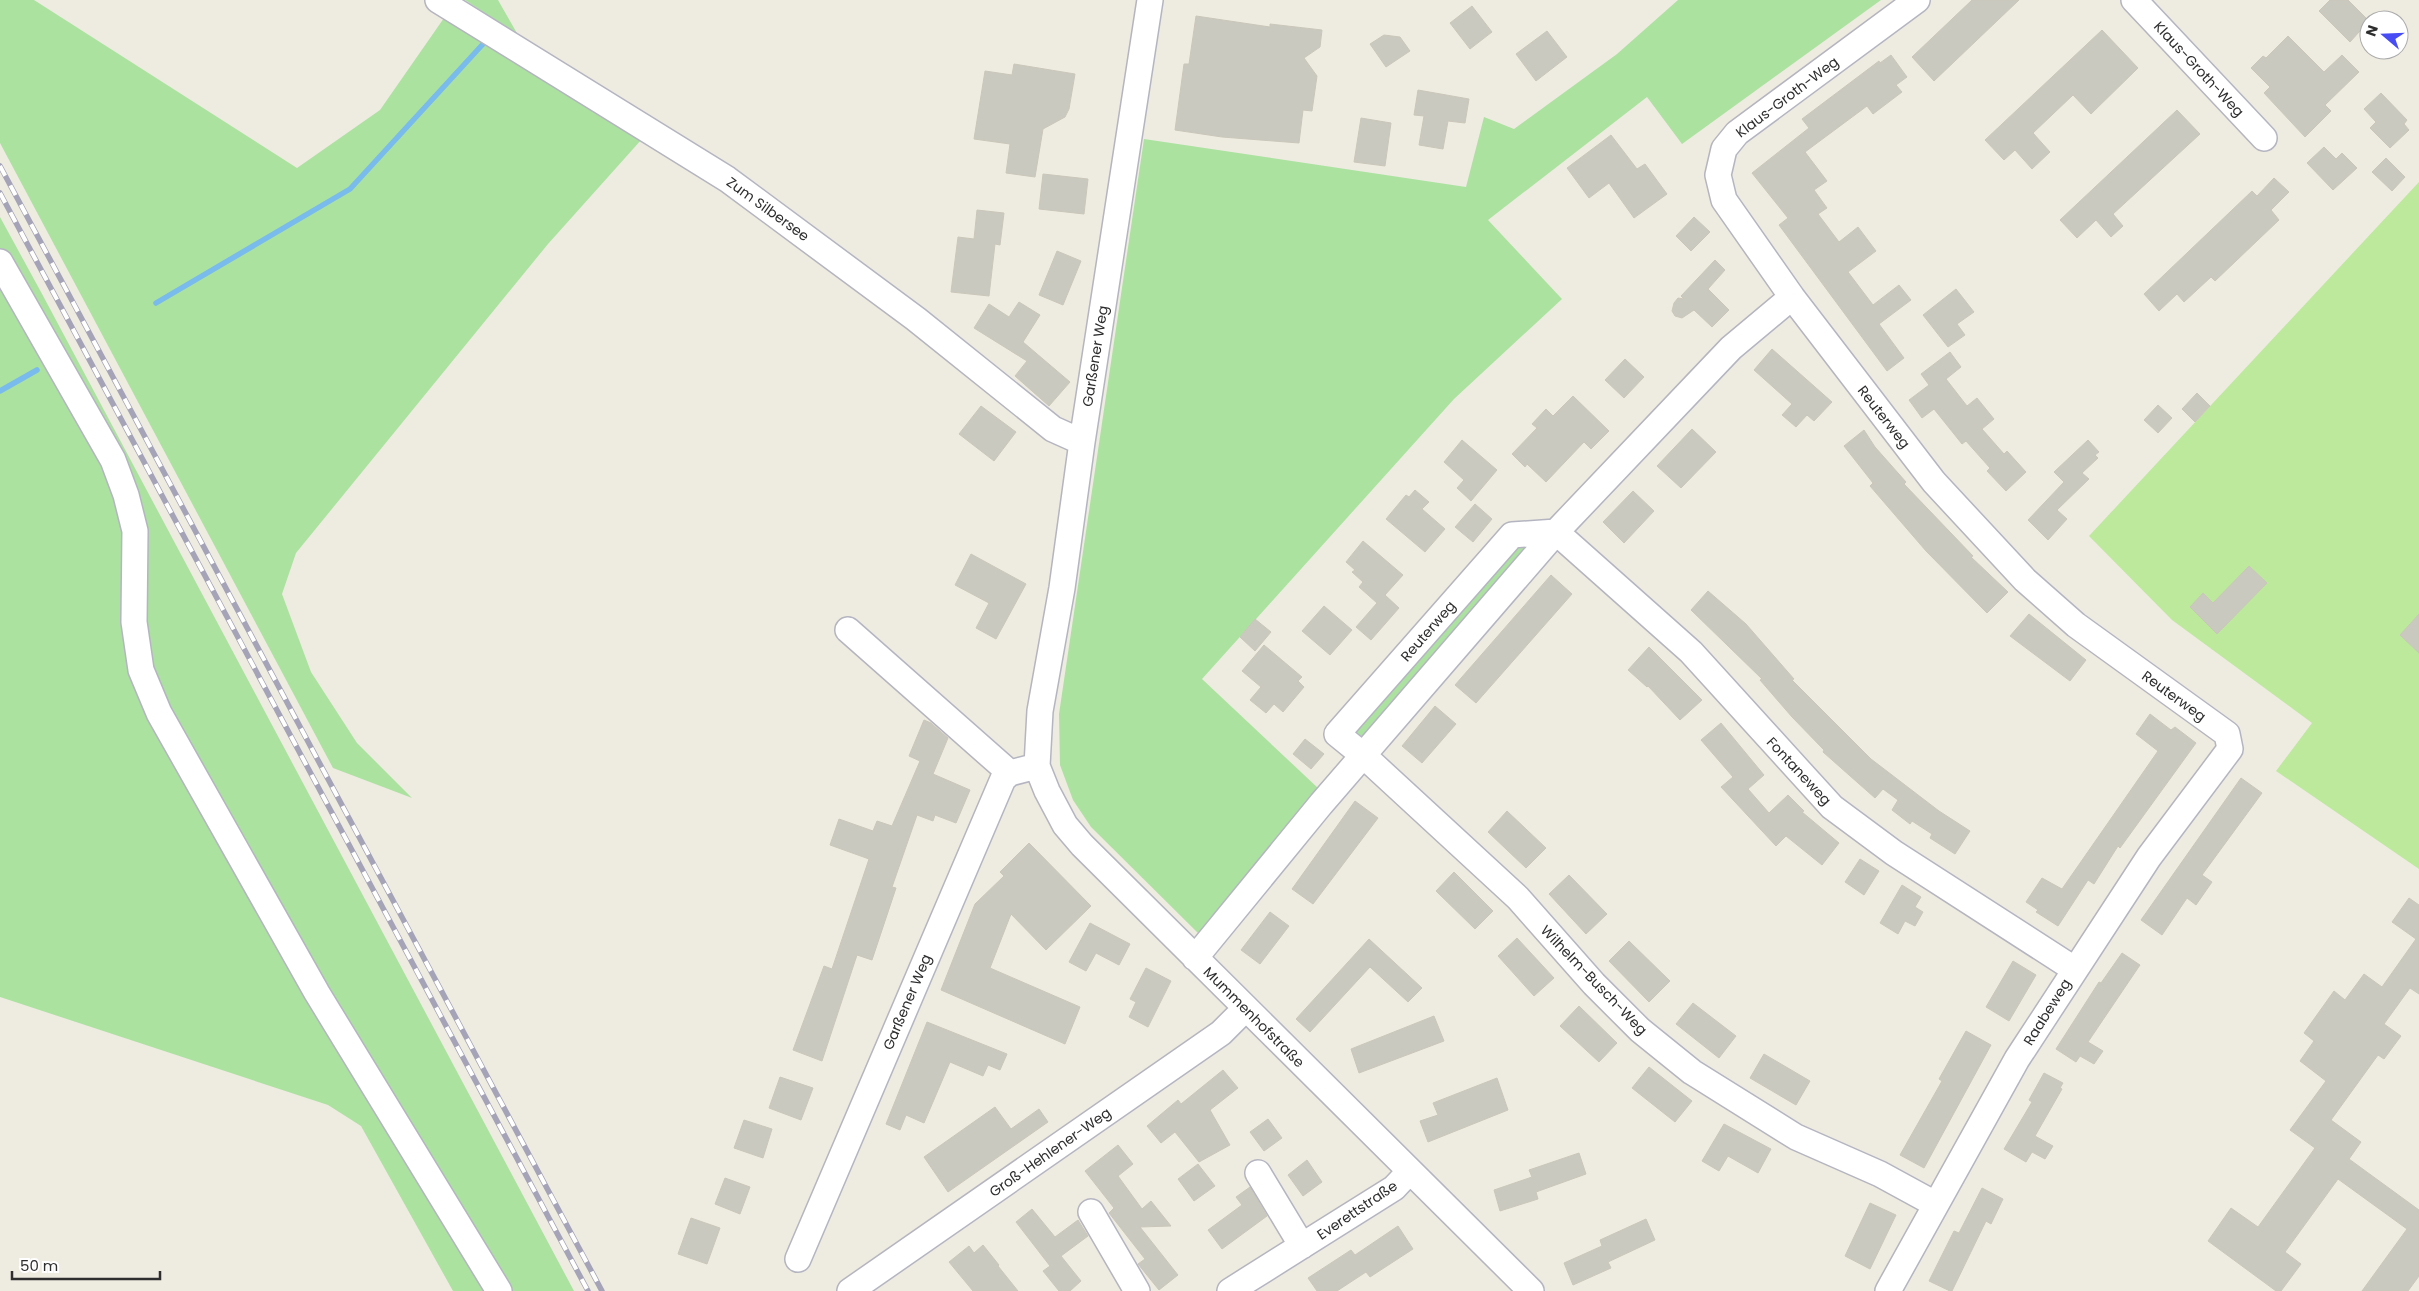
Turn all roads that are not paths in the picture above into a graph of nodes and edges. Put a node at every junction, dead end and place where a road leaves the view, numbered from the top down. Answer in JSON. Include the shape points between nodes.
{"nodes":[{"id":1,"x":438,"y":0,"type":"edge"},
{"id":2,"x":1150,"y":0,"type":"edge"},
{"id":3,"x":1917,"y":0,"type":"edge"},
{"id":4,"x":2134,"y":0,"type":"edge"},
{"id":5,"x":2264,"y":138,"type":"dead end"},
{"id":6,"x":0,"y":262,"type":"edge"},
{"id":7,"x":1792,"y":297,"type":"junction"},
{"id":8,"x":1082,"y":442,"type":"junction"},
{"id":9,"x":1556,"y":532,"type":"junction"},
{"id":10,"x":848,"y":630,"type":"dead end"},
{"id":11,"x":1040,"y":711,"type":"joint"},
{"id":12,"x":2230,"y":749,"type":"joint"},
{"id":13,"x":1364,"y":756,"type":"junction"},
{"id":14,"x":1037,"y":766,"type":"junction"},
{"id":15,"x":1010,"y":773,"type":"junction"},
{"id":16,"x":1195,"y":958,"type":"junction"},
{"id":17,"x":2074,"y":970,"type":"junction"},
{"id":18,"x":1246,"y":1008,"type":"junction"},
{"id":19,"x":1410,"y":1171,"type":"junction"},
{"id":20,"x":1258,"y":1173,"type":"dead end"},
{"id":21,"x":1935,"y":1204,"type":"junction"},
{"id":22,"x":1090,"y":1212,"type":"dead end"},
{"id":23,"x":1302,"y":1246,"type":"junction"},
{"id":24,"x":798,"y":1259,"type":"dead end"},
{"id":25,"x":499,"y":1291,"type":"edge"},
{"id":26,"x":850,"y":1291,"type":"edge"},
{"id":27,"x":1137,"y":1291,"type":"edge"},
{"id":28,"x":1230,"y":1291,"type":"edge"},
{"id":29,"x":1531,"y":1291,"type":"edge"},
{"id":30,"x":1888,"y":1291,"type":"edge"}],
"edges":[{"from":1,"to":8,"type":"street","name":"Zum Silbersee","via":[[727,179],[904,309],[1053,429]]},
{"from":2,"to":8,"type":"street","name":"Garßener Weg"},
{"from":3,"to":7,"type":"street","name":"Klaus-Groth-Weg","via":[[1737,133],[1724,149],[1718,175],[1724,200]]},
{"from":4,"to":5,"type":"street","name":"Klaus-Groth-Weg"},
{"from":6,"to":25,"type":"street","via":[[113,460],[126,495],[136,531],[134,622],[141,670],[159,713],[317,993]]},
{"from":7,"to":9,"type":"street","via":[[1731,348]]},
{"from":7,"to":12,"type":"street","name":"Reuterweg","via":[[1934,482],[2025,580],[2076,625],[2227,734]]},
{"from":8,"to":11,"type":"street","name":"Garßener Weg","via":[[1062,588]]},
{"from":9,"to":13,"type":"street"},
{"from":9,"to":13,"type":"street","name":"Reuterweg","via":[[1512,535],[1337,734]]},
{"from":9,"to":17,"type":"street","name":"Fontaneweg","via":[[1691,652],[1832,807],[1894,854]]},
{"from":10,"to":15,"type":"street"},
{"from":11,"to":14,"type":"street","name":"Mummenhofstraße"},
{"from":12,"to":17,"type":"street","name":"Raabeweg","via":[[2149,857]]},
{"from":13,"to":16,"type":"street"},
{"from":13,"to":21,"type":"street","name":"Wilhelm-Busch-Weg","via":[[1518,898],[1594,984],[1640,1030],[1678,1060],[1750,1110],[1796,1137],[1880,1174]]},
{"from":14,"to":15,"type":"street"},
{"from":14,"to":16,"type":"street","name":"Mummenhofstraße","via":[[1046,791],[1070,832]]},
{"from":15,"to":24,"type":"street","name":"Garßener Weg","via":[[1003,779]]},
{"from":16,"to":18,"type":"street","name":"Mummenhofstraße"},
{"from":17,"to":21,"type":"street","name":"Raabeweg","via":[[2017,1059]]},
{"from":18,"to":19,"type":"street","name":"Mummenhofstraße"},
{"from":18,"to":26,"type":"street","name":"Groß-Hehlener-Weg","via":[[1221,1032]]},
{"from":19,"to":23,"type":"street","name":"Everettstraße","via":[[1394,1188]]},
{"from":19,"to":29,"type":"street","name":"Mummenhofstraße"},
{"from":20,"to":23,"type":"street","name":"Everettstraße"},
{"from":21,"to":30,"type":"street","name":"Raabeweg"},
{"from":22,"to":27,"type":"street"},
{"from":23,"to":28,"type":"street","name":"Everettstraße"}]}
